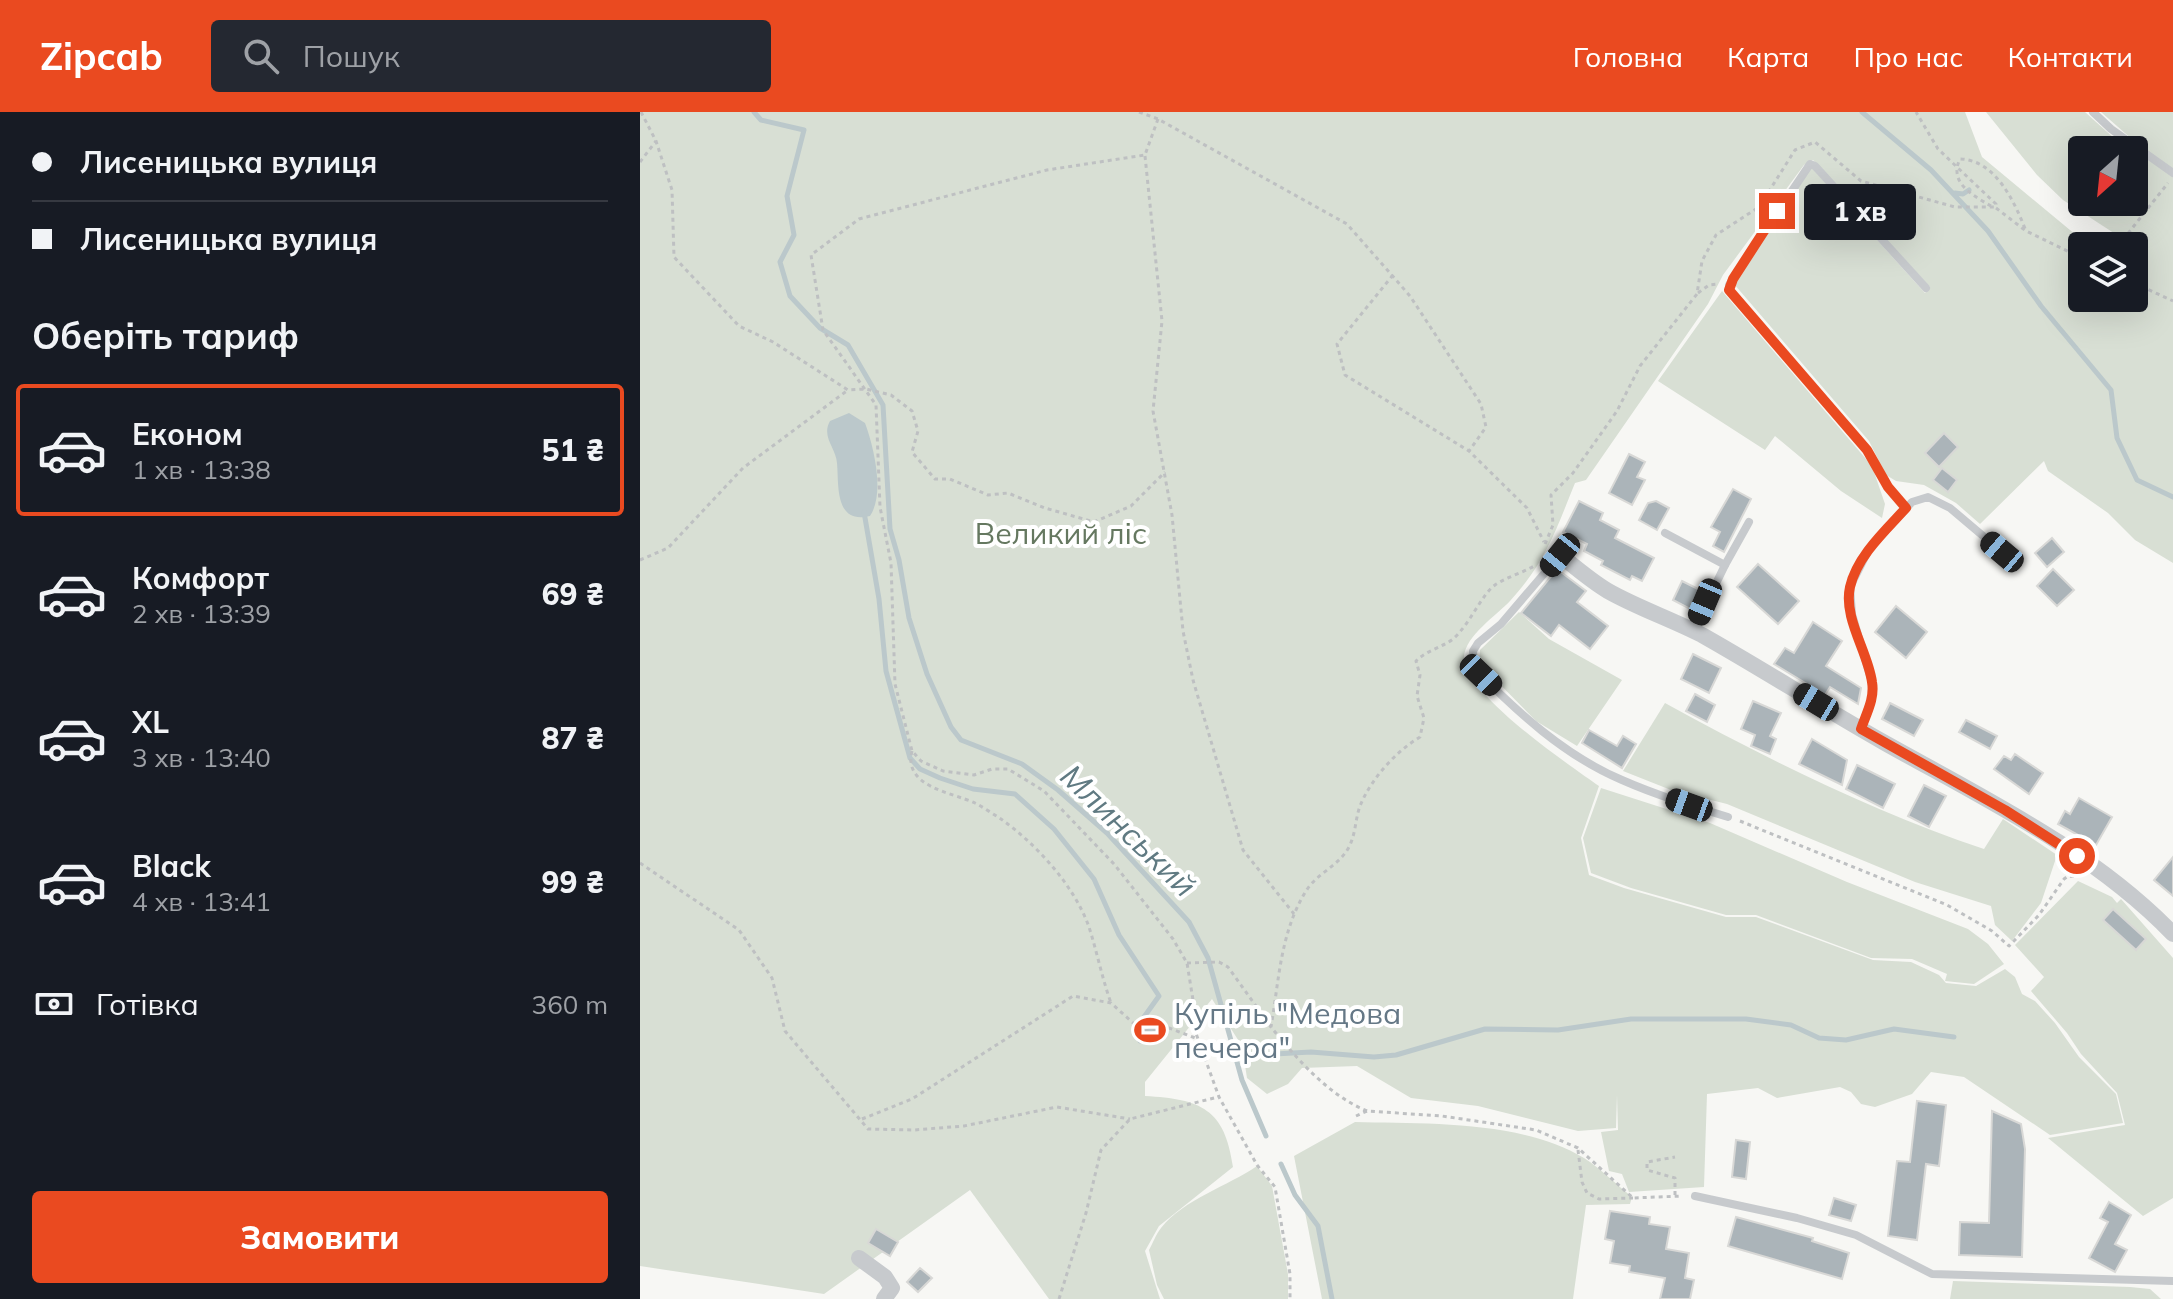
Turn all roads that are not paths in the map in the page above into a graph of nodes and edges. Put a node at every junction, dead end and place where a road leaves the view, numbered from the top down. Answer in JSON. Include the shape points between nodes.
{"nodes":[{"id":1,"x":2093,"y":112,"type":"edge"},
{"id":2,"x":2173,"y":174,"type":"edge"},
{"id":3,"x":1926,"y":288,"type":"dead end"},
{"id":4,"x":1906,"y":508,"type":"junction"},
{"id":5,"x":1749,"y":522,"type":"dead end"},
{"id":6,"x":1665,"y":533,"type":"dead end"},
{"id":7,"x":2002,"y":552,"type":"dead end"},
{"id":8,"x":1560,"y":555,"type":"joint"},
{"id":9,"x":1725,"y":565,"type":"junction"},
{"id":10,"x":1693,"y":631,"type":"junction"},
{"id":11,"x":1861,"y":729,"type":"junction"},
{"id":12,"x":1728,"y":817,"type":"road end"},
{"id":13,"x":2173,"y":934,"type":"edge"},
{"id":14,"x":1695,"y":1196,"type":"road end"},
{"id":15,"x":859,"y":1258,"type":"dead end"},
{"id":16,"x":2173,"y":1281,"type":"edge"},
{"id":17,"x":884,"y":1299,"type":"edge"}],
"edges":[{"from":1,"to":2,"type":"lane"},
{"from":3,"to":4,"type":"lane","via":[[1810,164],[1729,285],[1867,450]]},
{"from":4,"to":7,"type":"lane","via":[[1919,498],[1936,499]]},
{"from":4,"to":11,"type":"lane","via":[[1869,549],[1850,587],[1852,614],[1872,683]]},
{"from":5,"to":9,"type":"lane"},
{"from":6,"to":9,"type":"lane"},
{"from":8,"to":10,"type":"street","via":[[1605,589]]},
{"from":8,"to":12,"type":"lane","via":[[1478,643],[1474,668],[1545,734],[1589,762],[1620,780]]},
{"from":9,"to":10,"type":"lane"},
{"from":10,"to":11,"type":"street"},
{"from":11,"to":13,"type":"street","via":[[2005,810],[2101,872]]},
{"from":14,"to":16,"type":"lane","via":[[1856,1235],[1932,1274]]},
{"from":15,"to":17,"type":"street","via":[[892,1288]]}]}
